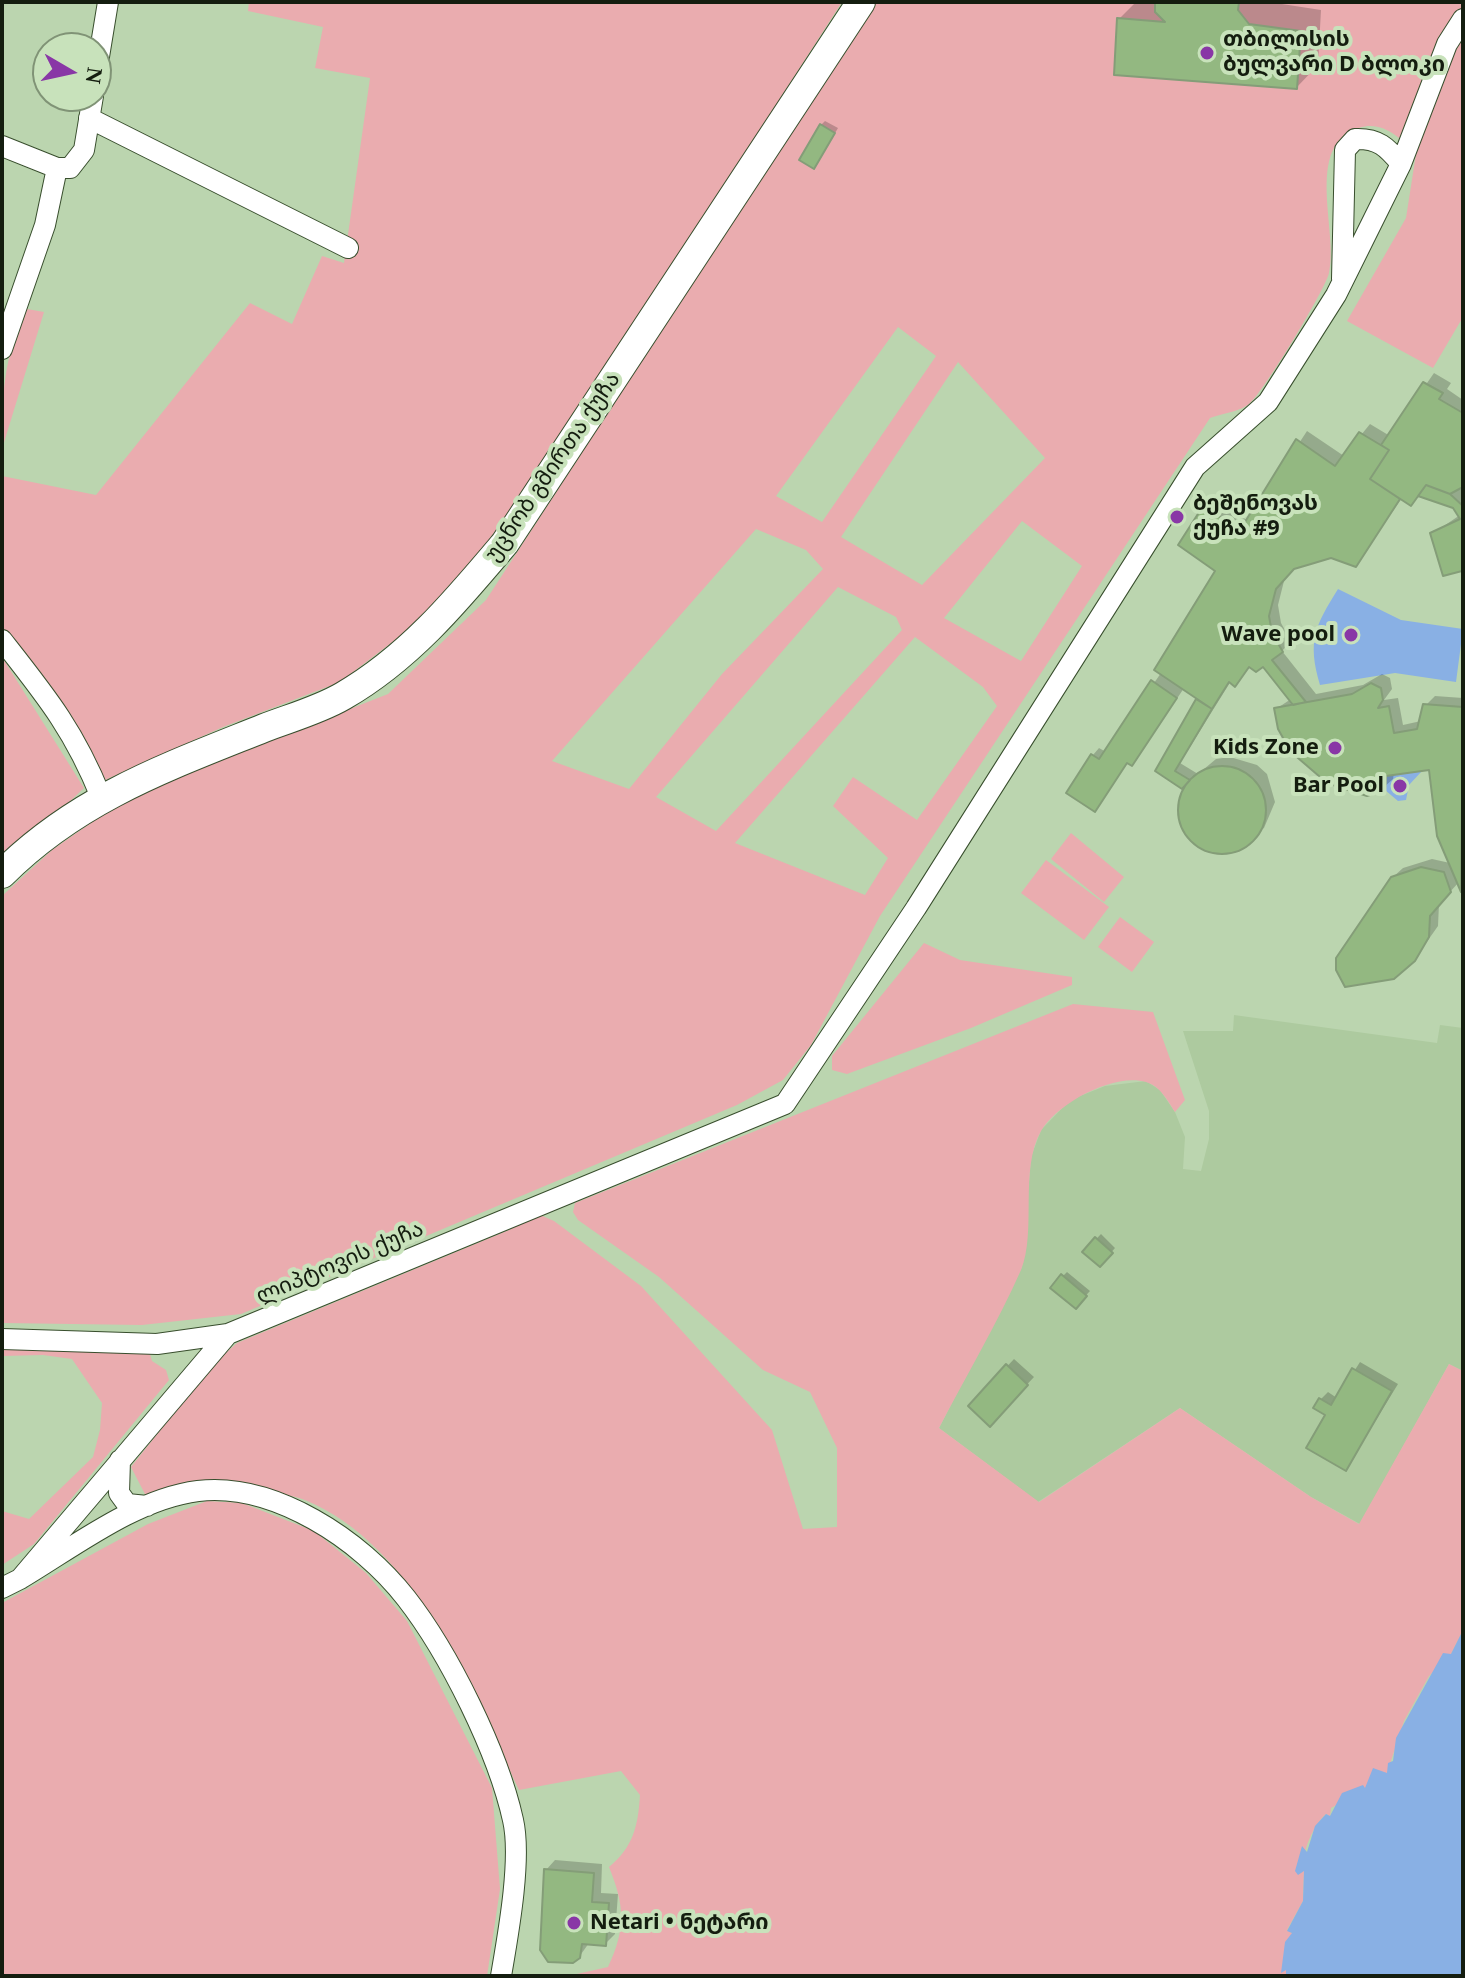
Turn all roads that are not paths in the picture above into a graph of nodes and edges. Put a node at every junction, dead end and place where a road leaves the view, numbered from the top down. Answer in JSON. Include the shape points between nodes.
{"nodes":[{"id":1,"x":108,"y":2,"type":"edge"},
{"id":2,"x":861,"y":2,"type":"edge"},
{"id":3,"x":1463,"y":19,"type":"edge"},
{"id":4,"x":103,"y":32,"type":"edge"},
{"id":5,"x":90,"y":112,"type":"edge"},
{"id":6,"x":89,"y":118,"type":"junction"},
{"id":7,"x":2,"y":146,"type":"edge"},
{"id":8,"x":1401,"y":164,"type":"junction"},
{"id":9,"x":57,"y":168,"type":"junction"},
{"id":10,"x":348,"y":248,"type":"dead end"},
{"id":11,"x":1342,"y":284,"type":"junction"},
{"id":12,"x":2,"y":349,"type":"edge"},
{"id":13,"x":2,"y":640,"type":"edge"},
{"id":14,"x":101,"y":797,"type":"junction"},
{"id":15,"x":2,"y":874,"type":"edge"},
{"id":16,"x":228,"y":1334,"type":"junction"},
{"id":17,"x":2,"y":1339,"type":"edge"},
{"id":18,"x":157,"y":1344,"type":"junction"},
{"id":19,"x":183,"y":1386,"type":"junction"},
{"id":20,"x":120,"y":1460,"type":"junction"},
{"id":21,"x":147,"y":1506,"type":"junction"},
{"id":22,"x":11,"y":1583,"type":"edge"},
{"id":23,"x":501,"y":1976,"type":"edge"}],
"edges":[{"from":1,"to":4,"type":"street"},
{"from":2,"to":14,"type":"main road","name":"უცნობ გმირთა ქუჩა","via":[[505,543],[446,614],[404,653],[342,697]]},
{"from":3,"to":8,"type":"street","via":[[1447,44]]},
{"from":5,"to":6,"type":"street"},
{"from":6,"to":9,"type":"street","via":[[78,162]]},
{"from":6,"to":10,"type":"street"},
{"from":7,"to":9,"type":"street"},
{"from":8,"to":11,"type":"street"},
{"from":8,"to":11,"type":"street","via":[[1370,138],[1355,139],[1345,150]]},
{"from":9,"to":12,"type":"street","via":[[45,225]]},
{"from":11,"to":16,"type":"street","name":"ლიპტოვის ქუჩა","via":[[1268,402],[1195,467],[916,908],[785,1104]]},
{"from":13,"to":14,"type":"street","via":[[61,715]]},
{"from":14,"to":15,"type":"main road","name":"უცნობ გმირთა ქუჩა","via":[[58,825]]},
{"from":16,"to":18,"type":"street"},
{"from":16,"to":19,"type":"street","name":"ლიპტოვის ქუჩა"},
{"from":17,"to":18,"type":"street"},
{"from":18,"to":19,"type":"street","via":[[178,1356]]},
{"from":19,"to":20,"type":"street","name":"ლიპტოვის ქუჩა"},
{"from":20,"to":21,"type":"street","via":[[119,1493],[127,1504]]},
{"from":20,"to":22,"type":"street","name":"ლიპტოვის ქუჩა"},
{"from":21,"to":22,"type":"street"},
{"from":21,"to":23,"type":"street","via":[[198,1491],[242,1493],[301,1511],[342,1537],[405,1596],[473,1714],[514,1823],[513,1907]]}]}
